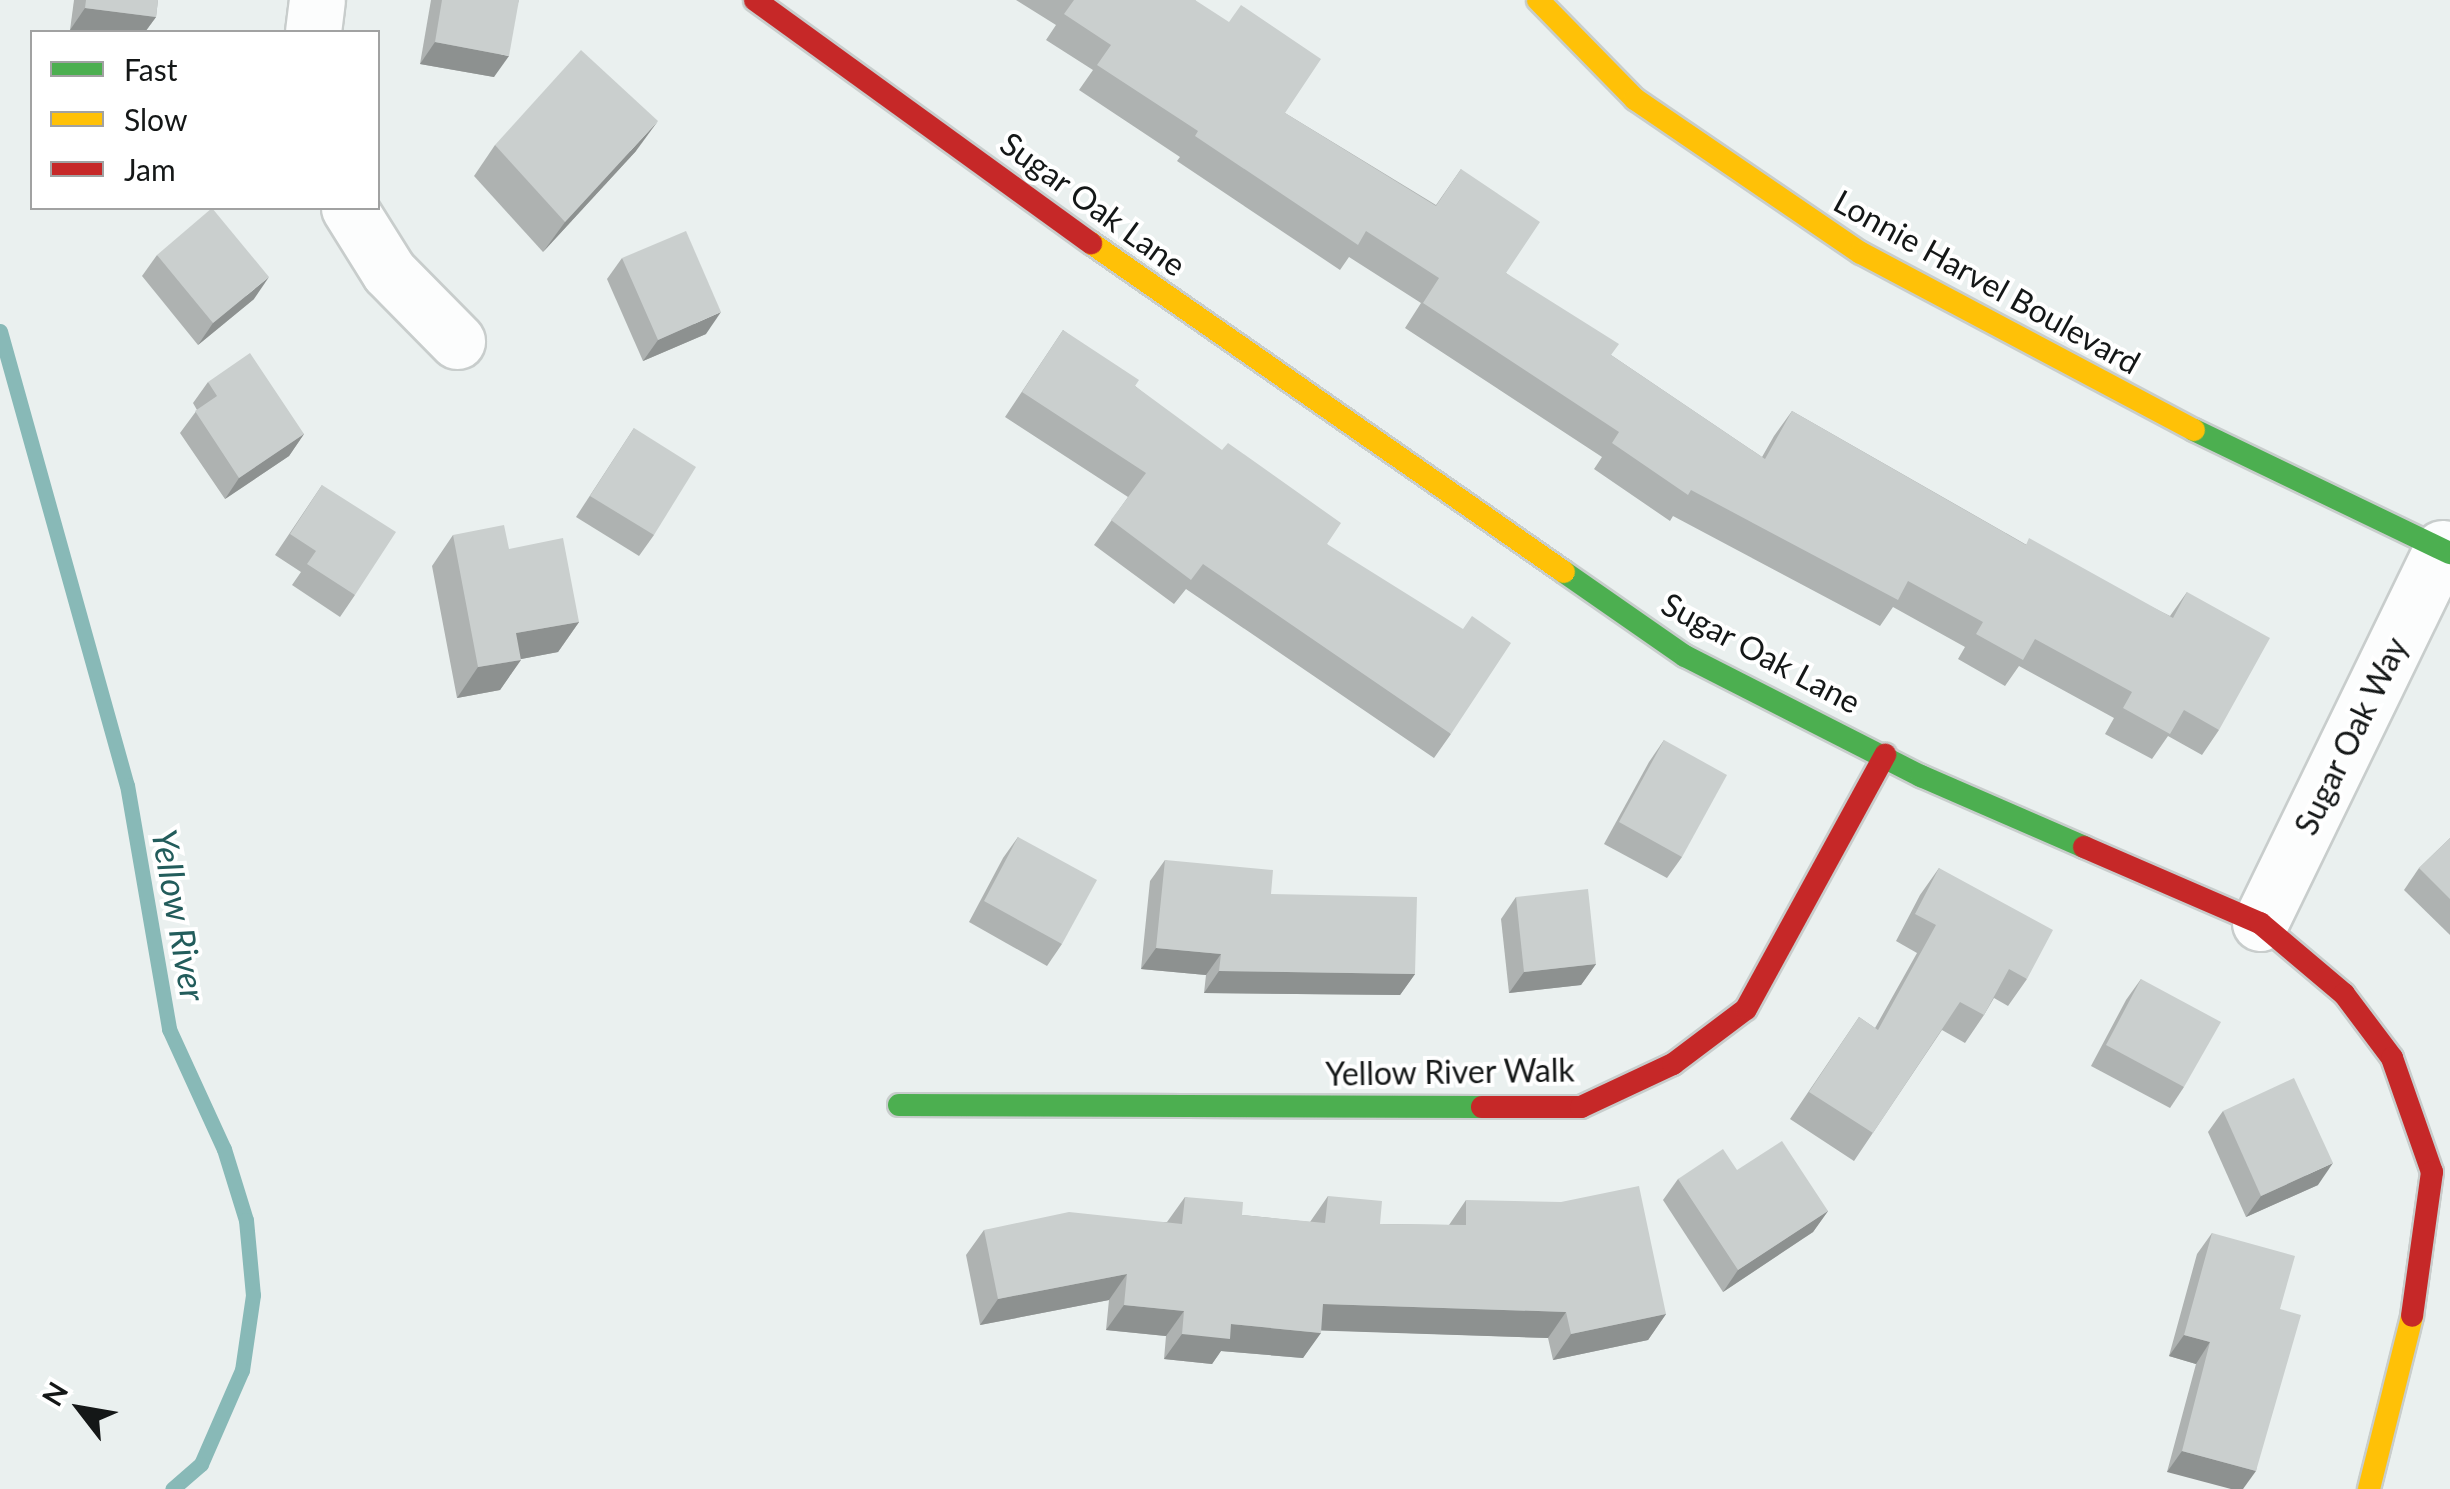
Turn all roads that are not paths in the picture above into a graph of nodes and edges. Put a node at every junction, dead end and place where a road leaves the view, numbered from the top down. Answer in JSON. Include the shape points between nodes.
{"nodes":[{"id":1,"x":317,"y":0,"type":"edge"},
{"id":2,"x":755,"y":0,"type":"edge"},
{"id":3,"x":1538,"y":0,"type":"edge"},
{"id":4,"x":313,"y":30,"type":"edge"},
{"id":5,"x":351,"y":210,"type":"edge"},
{"id":6,"x":457,"y":341,"type":"dead end"},
{"id":7,"x":2446,"y":551,"type":"edge"},
{"id":8,"x":1884,"y":755,"type":"junction"},
{"id":9,"x":2260,"y":924,"type":"junction"},
{"id":10,"x":900,"y":1105,"type":"dead end"},
{"id":11,"x":2369,"y":1489,"type":"edge"}],
"edges":[{"from":1,"to":4,"type":"street"},
{"from":2,"to":8,"type":"street","name":"Sugar Oak Lane","via":[[1099,249],[1685,656]]},
{"from":3,"to":7,"type":"street","name":"Lonnie Harvel Boulevard","via":[[1635,98],[1861,253],[2122,396]]},
{"from":5,"to":6,"type":"street","via":[[389,272]]},
{"from":7,"to":9,"type":"street","name":"Sugar Oak Way"},
{"from":8,"to":9,"type":"street","name":"Sugar Oak Lane"},
{"from":8,"to":10,"type":"street","name":"Yellow River Walk","via":[[1746,1009],[1673,1064],[1582,1108]]},
{"from":9,"to":11,"type":"street","name":"Sugar Oak Lane","via":[[2344,994],[2392,1058],[2432,1172],[2414,1310]]}]}
